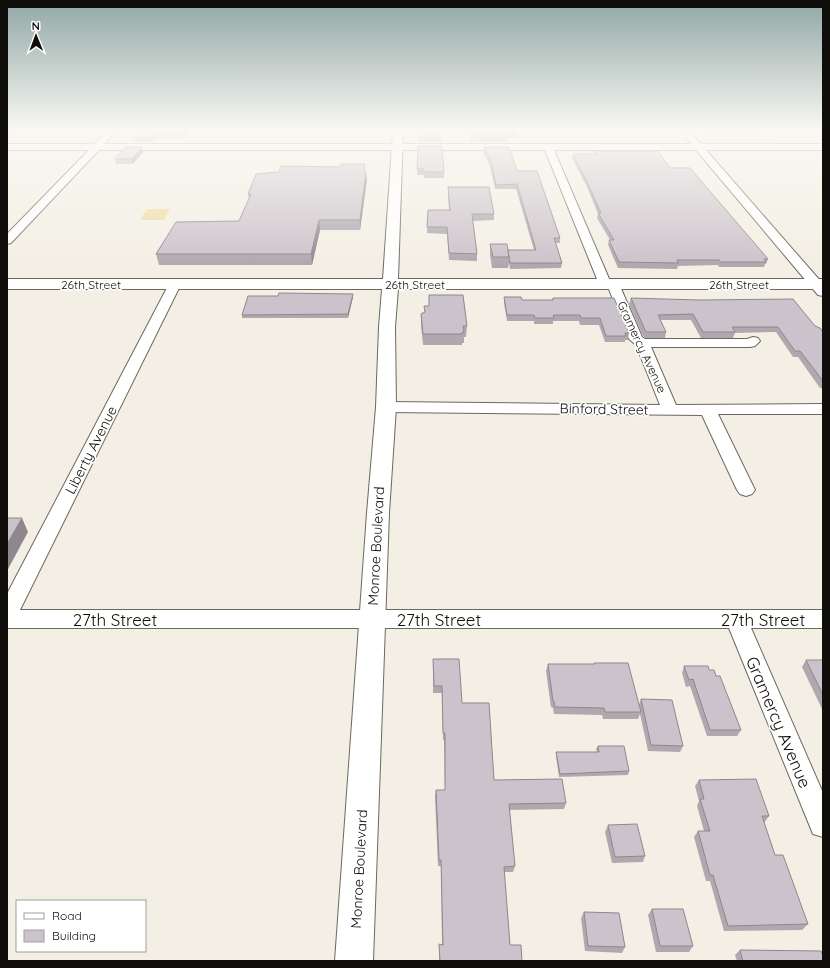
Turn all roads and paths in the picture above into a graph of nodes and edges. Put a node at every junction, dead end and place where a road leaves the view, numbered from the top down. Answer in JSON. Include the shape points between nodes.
{"nodes":[{"id":1,"x":68,"y":176,"type":"edge"},
{"id":2,"x":397,"y":176,"type":"edge"},
{"id":3,"x":561,"y":176,"type":"edge"},
{"id":4,"x":725,"y":176,"type":"edge"},
{"id":5,"x":7,"y":241,"type":"edge"},
{"id":6,"x":7,"y":284,"type":"edge"},
{"id":7,"x":175,"y":284,"type":"junction"},
{"id":8,"x":390,"y":284,"type":"junction"},
{"id":9,"x":609,"y":284,"type":"junction"},
{"id":10,"x":821,"y":287,"type":"edge"},
{"id":11,"x":753,"y":341,"type":"dead end"},
{"id":12,"x":642,"y":343,"type":"junction"},
{"id":13,"x":386,"y":407,"type":"junction"},
{"id":14,"x":823,"y":409,"type":"edge"},
{"id":15,"x":670,"y":410,"type":"junction"},
{"id":16,"x":708,"y":410,"type":"junction"},
{"id":17,"x":746,"y":490,"type":"dead end"},
{"id":18,"x":7,"y":615,"type":"edge"},
{"id":19,"x":7,"y":619,"type":"edge"},
{"id":20,"x":372,"y":619,"type":"junction"},
{"id":21,"x":736,"y":619,"type":"junction"},
{"id":22,"x":823,"y":619,"type":"edge"},
{"id":23,"x":823,"y":824,"type":"edge"},
{"id":24,"x":354,"y":961,"type":"edge"}],
"edges":[{"from":1,"to":5,"type":"street"},
{"from":2,"to":8,"type":"street","name":"Monroe Boulevard"},
{"from":3,"to":9,"type":"street","name":"Gramercy Avenue"},
{"from":4,"to":10,"type":"street"},
{"from":6,"to":7,"type":"street","name":"26th Street"},
{"from":7,"to":8,"type":"street","name":"26th Street"},
{"from":7,"to":18,"type":"street","name":"Liberty Avenue"},
{"from":8,"to":9,"type":"street","name":"26th Street"},
{"from":8,"to":13,"type":"street","name":"Monroe Boulevard"},
{"from":9,"to":10,"type":"street","name":"26th Street"},
{"from":9,"to":12,"type":"street","name":"Gramercy Avenue","via":[[636,340]]},
{"from":11,"to":12,"type":"street"},
{"from":12,"to":15,"type":"street","name":"Gramercy Avenue"},
{"from":13,"to":15,"type":"street","name":"Binford Street"},
{"from":13,"to":20,"type":"street","name":"Monroe Boulevard"},
{"from":14,"to":16,"type":"street","name":"Binford Street"},
{"from":15,"to":16,"type":"street","name":"Binford Street"},
{"from":16,"to":17,"type":"street"},
{"from":19,"to":20,"type":"street","name":"27th Street"},
{"from":20,"to":21,"type":"street","name":"27th Street"},
{"from":20,"to":24,"type":"street","name":"Monroe Boulevard"},
{"from":21,"to":22,"type":"street","name":"27th Street"},
{"from":21,"to":23,"type":"street","name":"Gramercy Avenue"}]}
